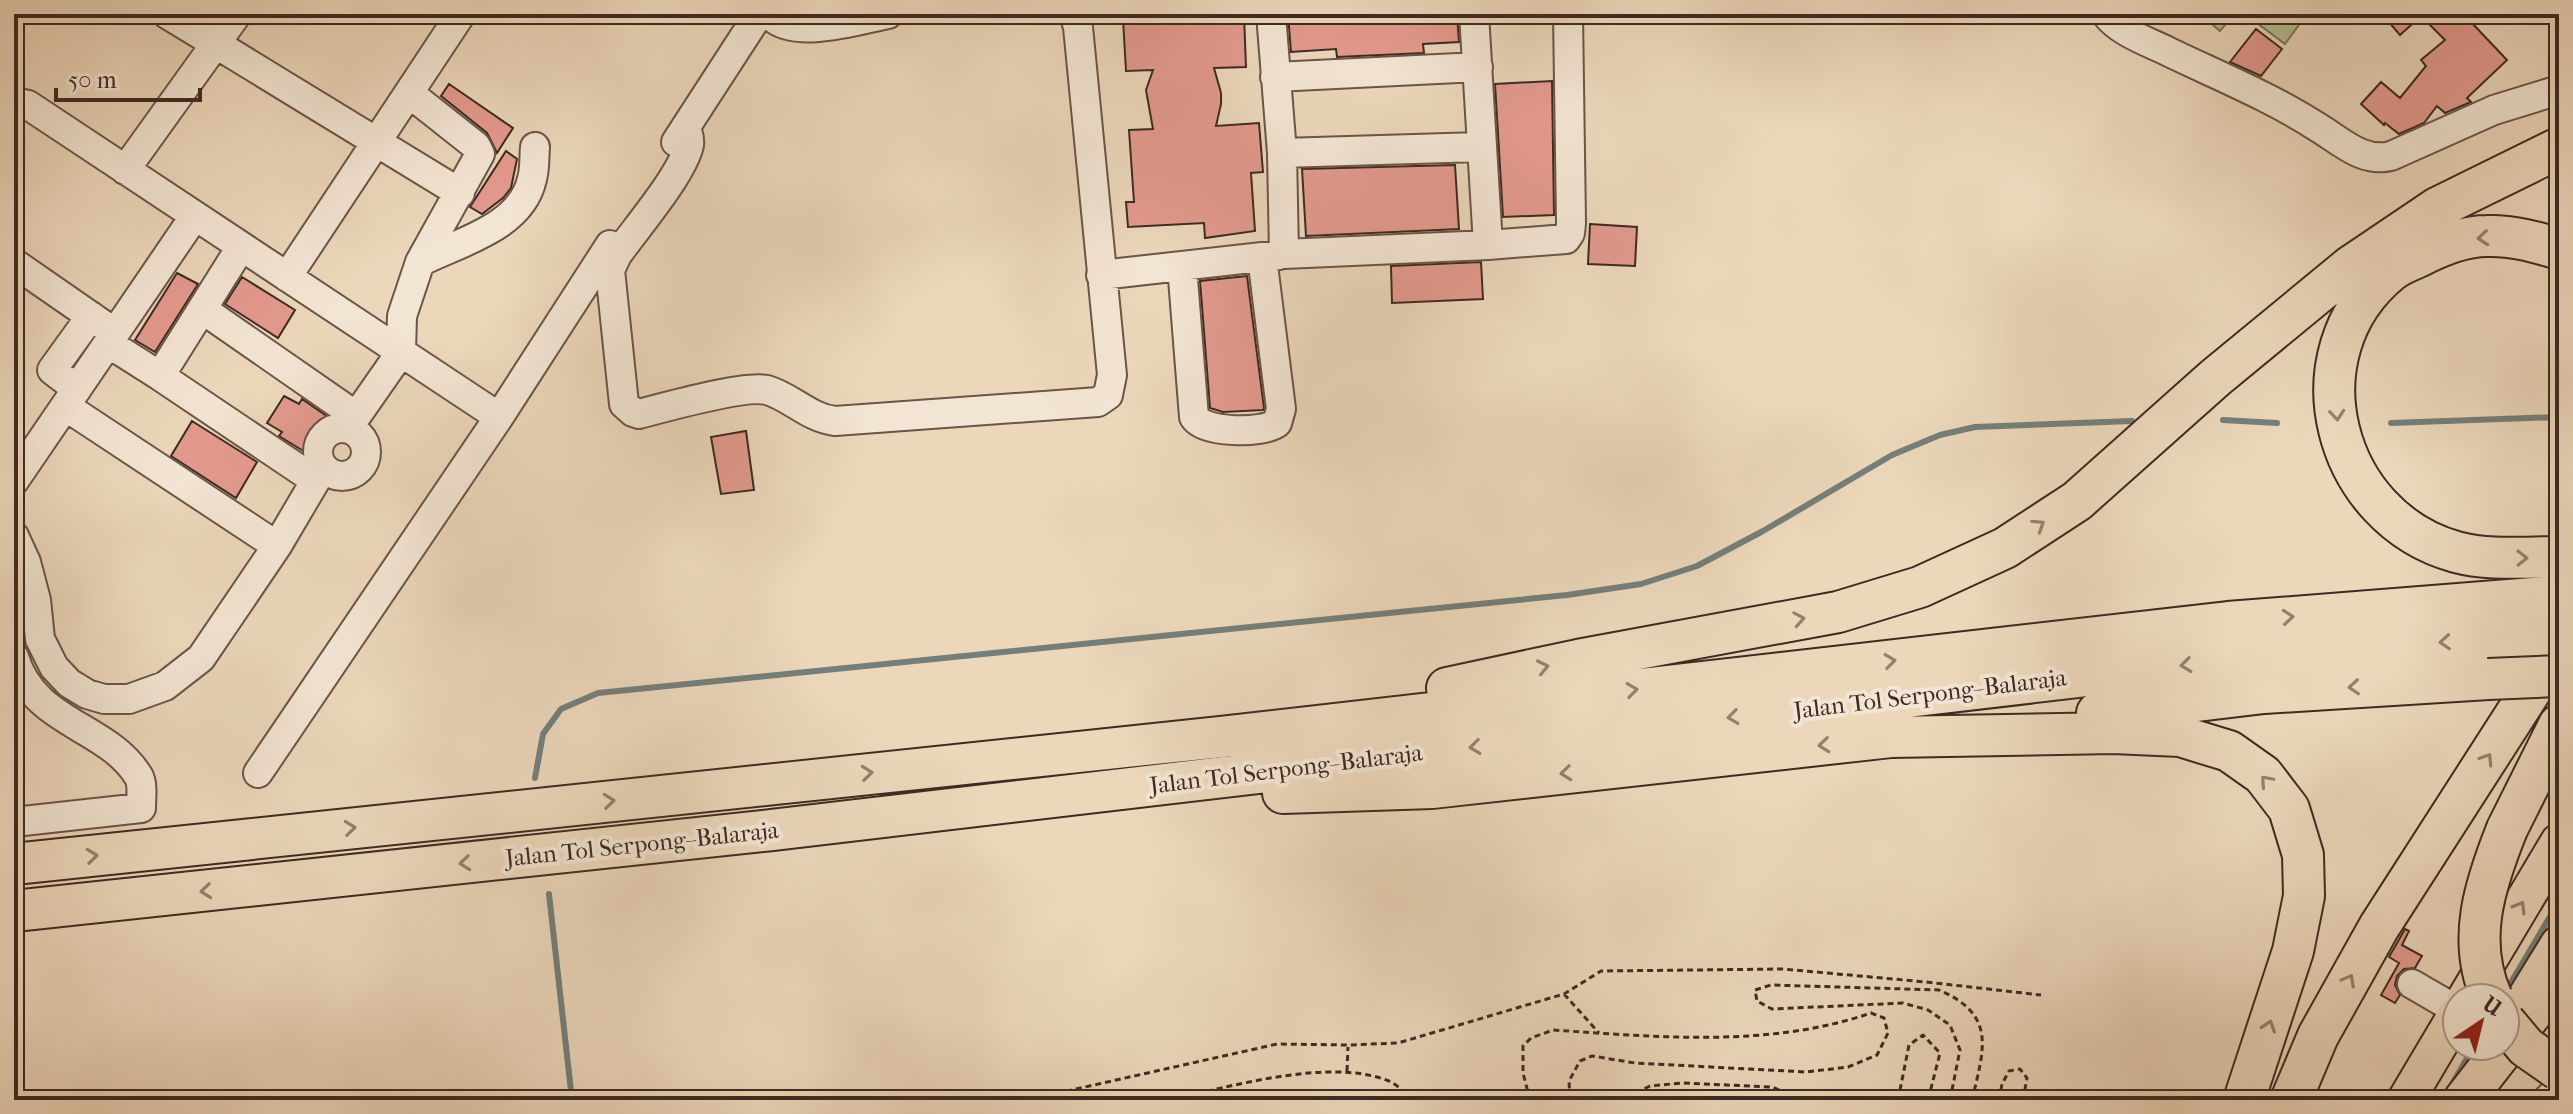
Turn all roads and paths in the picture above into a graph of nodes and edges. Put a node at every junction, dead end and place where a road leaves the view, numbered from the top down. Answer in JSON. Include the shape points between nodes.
{"nodes":[{"id":1,"x":167,"y":14,"type":"edge"},
{"id":2,"x":237,"y":14,"type":"edge"},
{"id":3,"x":461,"y":14,"type":"edge"},
{"id":4,"x":759,"y":14,"type":"edge"},
{"id":5,"x":769,"y":14,"type":"edge"},
{"id":6,"x":888,"y":14,"type":"edge"},
{"id":7,"x":1074,"y":14,"type":"edge"},
{"id":8,"x":1271,"y":14,"type":"edge"},
{"id":9,"x":1474,"y":14,"type":"edge"},
{"id":10,"x":1568,"y":14,"type":"edge"},
{"id":11,"x":2106,"y":14,"type":"edge"},
{"id":12,"x":2133,"y":23,"type":"edge"},
{"id":13,"x":216,"y":45,"type":"junction"},
{"id":14,"x":1478,"y":67,"type":"junction"},
{"id":15,"x":1275,"y":77,"type":"junction"},
{"id":16,"x":2559,"y":90,"type":"edge"},
{"id":17,"x":409,"y":93,"type":"junction"},
{"id":18,"x":14,"y":102,"type":"edge"},
{"id":19,"x":2559,"y":120,"type":"edge"},
{"id":20,"x":686,"y":127,"type":"junction"},
{"id":21,"x":376,"y":143,"type":"junction"},
{"id":22,"x":535,"y":147,"type":"dead end"},
{"id":23,"x":1480,"y":147,"type":"junction"},
{"id":24,"x":2559,"y":148,"type":"edge"},
{"id":25,"x":1282,"y":153,"type":"junction"},
{"id":26,"x":125,"y":170,"type":"junction"},
{"id":27,"x":460,"y":193,"type":"junction"},
{"id":28,"x":194,"y":217,"type":"junction"},
{"id":29,"x":1488,"y":245,"type":"junction"},
{"id":30,"x":241,"y":247,"type":"junction"},
{"id":31,"x":2559,"y":249,"type":"edge"},
{"id":32,"x":1273,"y":256,"type":"junction"},
{"id":33,"x":420,"y":262,"type":"junction"},
{"id":34,"x":14,"y":263,"type":"edge"},
{"id":35,"x":1182,"y":266,"type":"junction"},
{"id":36,"x":1101,"y":275,"type":"junction"},
{"id":37,"x":287,"y":277,"type":"junction"},
{"id":38,"x":202,"y":309,"type":"junction"},
{"id":39,"x":91,"y":316,"type":"junction"},
{"id":40,"x":112,"y":338,"type":"junction"},
{"id":41,"x":401,"y":352,"type":"junction"},
{"id":42,"x":160,"y":376,"type":"junction"},
{"id":43,"x":2215,"y":378,"type":"junction"},
{"id":44,"x":71,"y":398,"type":"junction"},
{"id":45,"x":499,"y":417,"type":"junction"},
{"id":46,"x":352,"y":422,"type":"junction"},
{"id":47,"x":319,"y":474,"type":"junction"},
{"id":48,"x":14,"y":481,"type":"edge"},
{"id":49,"x":14,"y":536,"type":"edge"},
{"id":50,"x":277,"y":546,"type":"junction"},
{"id":51,"x":2559,"y":557,"type":"edge"},
{"id":52,"x":2556,"y":596,"type":"edge"},
{"id":53,"x":2547,"y":640,"type":"edge"},
{"id":54,"x":14,"y":657,"type":"edge"},
{"id":55,"x":2559,"y":676,"type":"edge"},
{"id":56,"x":2559,"y":725,"type":"edge"},
{"id":57,"x":1221,"y":737,"type":"junction"},
{"id":58,"x":1891,"y":737,"type":"junction"},
{"id":59,"x":258,"y":773,"type":"dead end"},
{"id":60,"x":1015,"y":800,"type":"junction"},
{"id":61,"x":14,"y":822,"type":"edge"},
{"id":62,"x":2559,"y":842,"type":"edge"},
{"id":63,"x":14,"y":864,"type":"edge"},
{"id":64,"x":14,"y":911,"type":"edge"},
{"id":65,"x":2559,"y":944,"type":"edge"},
{"id":66,"x":2559,"y":978,"type":"edge"},
{"id":67,"x":2476,"y":982,"type":"edge"},
{"id":68,"x":2486,"y":982,"type":"edge"},
{"id":69,"x":2412,"y":984,"type":"dead end"},
{"id":70,"x":1564,"y":994,"type":"junction"},
{"id":71,"x":2041,"y":995,"type":"dead end"},
{"id":72,"x":2441,"y":1002,"type":"edge"},
{"id":73,"x":2521,"y":1007,"type":"edge"},
{"id":74,"x":1599,"y":1033,"type":"junction"},
{"id":75,"x":2441,"y":1040,"type":"edge"},
{"id":76,"x":2521,"y":1041,"type":"edge"},
{"id":77,"x":1348,"y":1045,"type":"junction"},
{"id":78,"x":2487,"y":1062,"type":"edge"},
{"id":79,"x":2559,"y":1070,"type":"edge"},
{"id":80,"x":1347,"y":1071,"type":"junction"},
{"id":81,"x":2559,"y":1088,"type":"edge"},
{"id":82,"x":1027,"y":1100,"type":"edge"},
{"id":83,"x":1168,"y":1100,"type":"edge"},
{"id":84,"x":1414,"y":1100,"type":"edge"},
{"id":85,"x":1530,"y":1100,"type":"edge"},
{"id":86,"x":1570,"y":1100,"type":"edge"},
{"id":87,"x":1629,"y":1100,"type":"edge"},
{"id":88,"x":1802,"y":1100,"type":"edge"},
{"id":89,"x":1898,"y":1100,"type":"edge"},
{"id":90,"x":1928,"y":1100,"type":"edge"},
{"id":91,"x":1950,"y":1100,"type":"edge"},
{"id":92,"x":1972,"y":1100,"type":"edge"},
{"id":93,"x":1999,"y":1100,"type":"edge"},
{"id":94,"x":2023,"y":1100,"type":"edge"},
{"id":95,"x":2244,"y":1100,"type":"edge"},
{"id":96,"x":2291,"y":1100,"type":"edge"},
{"id":97,"x":2406,"y":1100,"type":"edge"},
{"id":98,"x":2464,"y":1100,"type":"edge"},
{"id":99,"x":2547,"y":1100,"type":"edge"}],
"edges":[{"from":1,"to":13,"type":"street"},
{"from":2,"to":13,"type":"street"},
{"from":3,"to":17,"type":"street"},
{"from":4,"to":20,"type":"street"},
{"from":5,"to":6,"type":"street","via":[[781,24],[811,28]]},
{"from":7,"to":36,"type":"street"},
{"from":8,"to":15,"type":"street"},
{"from":9,"to":14,"type":"street"},
{"from":10,"to":29,"type":"street","via":[[1570,233],[1563,240]]},
{"from":11,"to":12,"type":"street","via":[[2111,21]]},
{"from":12,"to":16,"type":"street","via":[[2361,155],[2377,159],[2494,110]]},
{"from":13,"to":21,"type":"street"},
{"from":13,"to":26,"type":"street"},
{"from":14,"to":15,"type":"street"},
{"from":14,"to":23,"type":"street"},
{"from":15,"to":25,"type":"street"},
{"from":17,"to":21,"type":"street"},
{"from":17,"to":27,"type":"street","via":[[480,150]]},
{"from":18,"to":26,"type":"street","via":[[28,105]]},
{"from":19,"to":43,"type":"highway","via":[[2396,207],[2323,265]]},
{"from":20,"to":36,"type":"street","via":[[688,149],[677,170],[610,270],[624,404],[633,412],[755,389],[835,421],[1098,402],[1108,395],[1112,375]]},
{"from":20,"to":45,"type":"street"},
{"from":21,"to":27,"type":"street"},
{"from":21,"to":37,"type":"street"},
{"from":22,"to":33,"type":"street","via":[[527,194],[506,219]]},
{"from":23,"to":25,"type":"street"},
{"from":23,"to":29,"type":"street"},
{"from":24,"to":43,"type":"highway","via":[[2425,216],[2351,266]]},
{"from":25,"to":32,"type":"street"},
{"from":26,"to":28,"type":"street"},
{"from":27,"to":33,"type":"street"},
{"from":28,"to":30,"type":"street"},
{"from":28,"to":40,"type":"street"},
{"from":29,"to":32,"type":"street"},
{"from":30,"to":37,"type":"street"},
{"from":30,"to":38,"type":"street"},
{"from":31,"to":51,"type":"highway","one_way":true,"via":[[2486,236],[2440,245],[2392,271],[2361,304],[2340,343],[2334,381],[2339,437],[2362,486],[2388,515],[2425,540],[2456,552],[2494,558]]},
{"from":32,"to":35,"type":"street"},
{"from":32,"to":35,"type":"street","via":[[1281,409],[1277,423],[1265,428],[1209,427],[1194,417]]},
{"from":33,"to":41,"type":"street","via":[[402,316]]},
{"from":34,"to":39,"type":"street"},
{"from":35,"to":36,"type":"street"},
{"from":37,"to":41,"type":"street"},
{"from":38,"to":42,"type":"street"},
{"from":38,"to":46,"type":"street"},
{"from":39,"to":40,"type":"street"},
{"from":39,"to":44,"type":"street","via":[[52,370]]},
{"from":40,"to":42,"type":"street"},
{"from":40,"to":44,"type":"street"},
{"from":41,"to":45,"type":"street"},
{"from":41,"to":46,"type":"street"},
{"from":42,"to":47,"type":"street"},
{"from":57,"to":43,"type":"highway","one_way":true,"via":[[1578,660],[1838,612],[1920,587],[2005,548],[2077,501]]},
{"from":44,"to":48,"type":"street"},
{"from":44,"to":50,"type":"street"},
{"from":45,"to":59,"type":"street"},
{"from":46,"to":47,"type":"street","via":[[324,434],[317,447]]},
{"from":47,"to":50,"type":"street"},
{"from":49,"to":50,"type":"street","via":[[36,600],[40,639],[54,667],[69,683],[104,699],[129,699],[165,686],[201,658]]},
{"from":57,"to":52,"type":"highway","name":"Jalan Tol Serpong–Balaraja","one_way":true,"via":[[2228,622]]},
{"from":53,"to":60,"type":"highway","name":"Jalan Tol Serpong–Balaraja","one_way":true,"via":[[2258,656]]},
{"from":96,"to":53,"type":"highway","one_way":true,"via":[[2318,1036]]},
{"from":54,"to":61,"type":"street","via":[[28,687],[50,709],[116,750],[141,780],[141,808]]},
{"from":55,"to":58,"type":"highway","one_way":true,"bridge":true,"via":[[2264,693]]},
{"from":56,"to":68,"type":"highway","bridge":true,"via":[[2487,879],[2479,948]]},
{"from":63,"to":57,"type":"highway","name":"Jalan Tol Serpong–Balaraja","one_way":true},
{"from":58,"to":60,"type":"highway","one_way":true,"via":[[1432,788]]},
{"from":95,"to":58,"type":"highway","one_way":true,"via":[[2293,951],[2304,896],[2303,855],[2289,809],[2263,775],[2229,751],[2180,736]]},
{"from":60,"to":64,"type":"highway","name":"Jalan Tol Serpong–Balaraja","one_way":true},
{"from":67,"to":62,"type":"main road","one_way":true},
{"from":65,"to":73,"type":"main road"},
{"from":66,"to":98,"type":"highway"},
{"from":69,"to":72,"type":"street"},
{"from":70,"to":71,"type":"path","via":[[1601,971],[1783,969]]},
{"from":70,"to":74,"type":"path"},
{"from":70,"to":77,"type":"path","via":[[1398,1043]]},
{"from":74,"to":85,"type":"path","via":[[1553,1030],[1531,1038],[1523,1046]]},
{"from":74,"to":86,"type":"path","via":[[1709,1038],[1835,1025],[1871,1013],[1884,1018],[1888,1033],[1877,1055],[1848,1067],[1806,1072],[1592,1056],[1580,1061],[1569,1081]]},
{"from":75,"to":97,"type":"main road"},
{"from":76,"to":79,"type":"highway","bridge":true},
{"from":77,"to":80,"type":"path"},
{"from":77,"to":82,"type":"path","via":[[1277,1044]]},
{"from":78,"to":98,"type":"main road"},
{"from":80,"to":83,"type":"path","via":[[1280,1077]]},
{"from":80,"to":84,"type":"path","via":[[1391,1082]]},
{"from":81,"to":99,"type":"street"},
{"from":87,"to":88,"type":"path","via":[[1650,1086],[1682,1083],[1772,1087]]},
{"from":89,"to":90,"type":"path","via":[[1909,1045],[1923,1035],[1940,1053]]},
{"from":91,"to":92,"type":"path","via":[[1960,1050],[1950,1025],[1928,1010],[1903,1003],[1772,1009],[1757,1001],[1755,990],[1771,985],[1939,990],[1958,998],[1980,1021],[1983,1050]]},
{"from":93,"to":94,"type":"path","via":[[2009,1071],[2020,1069],[2027,1078]]}]}
